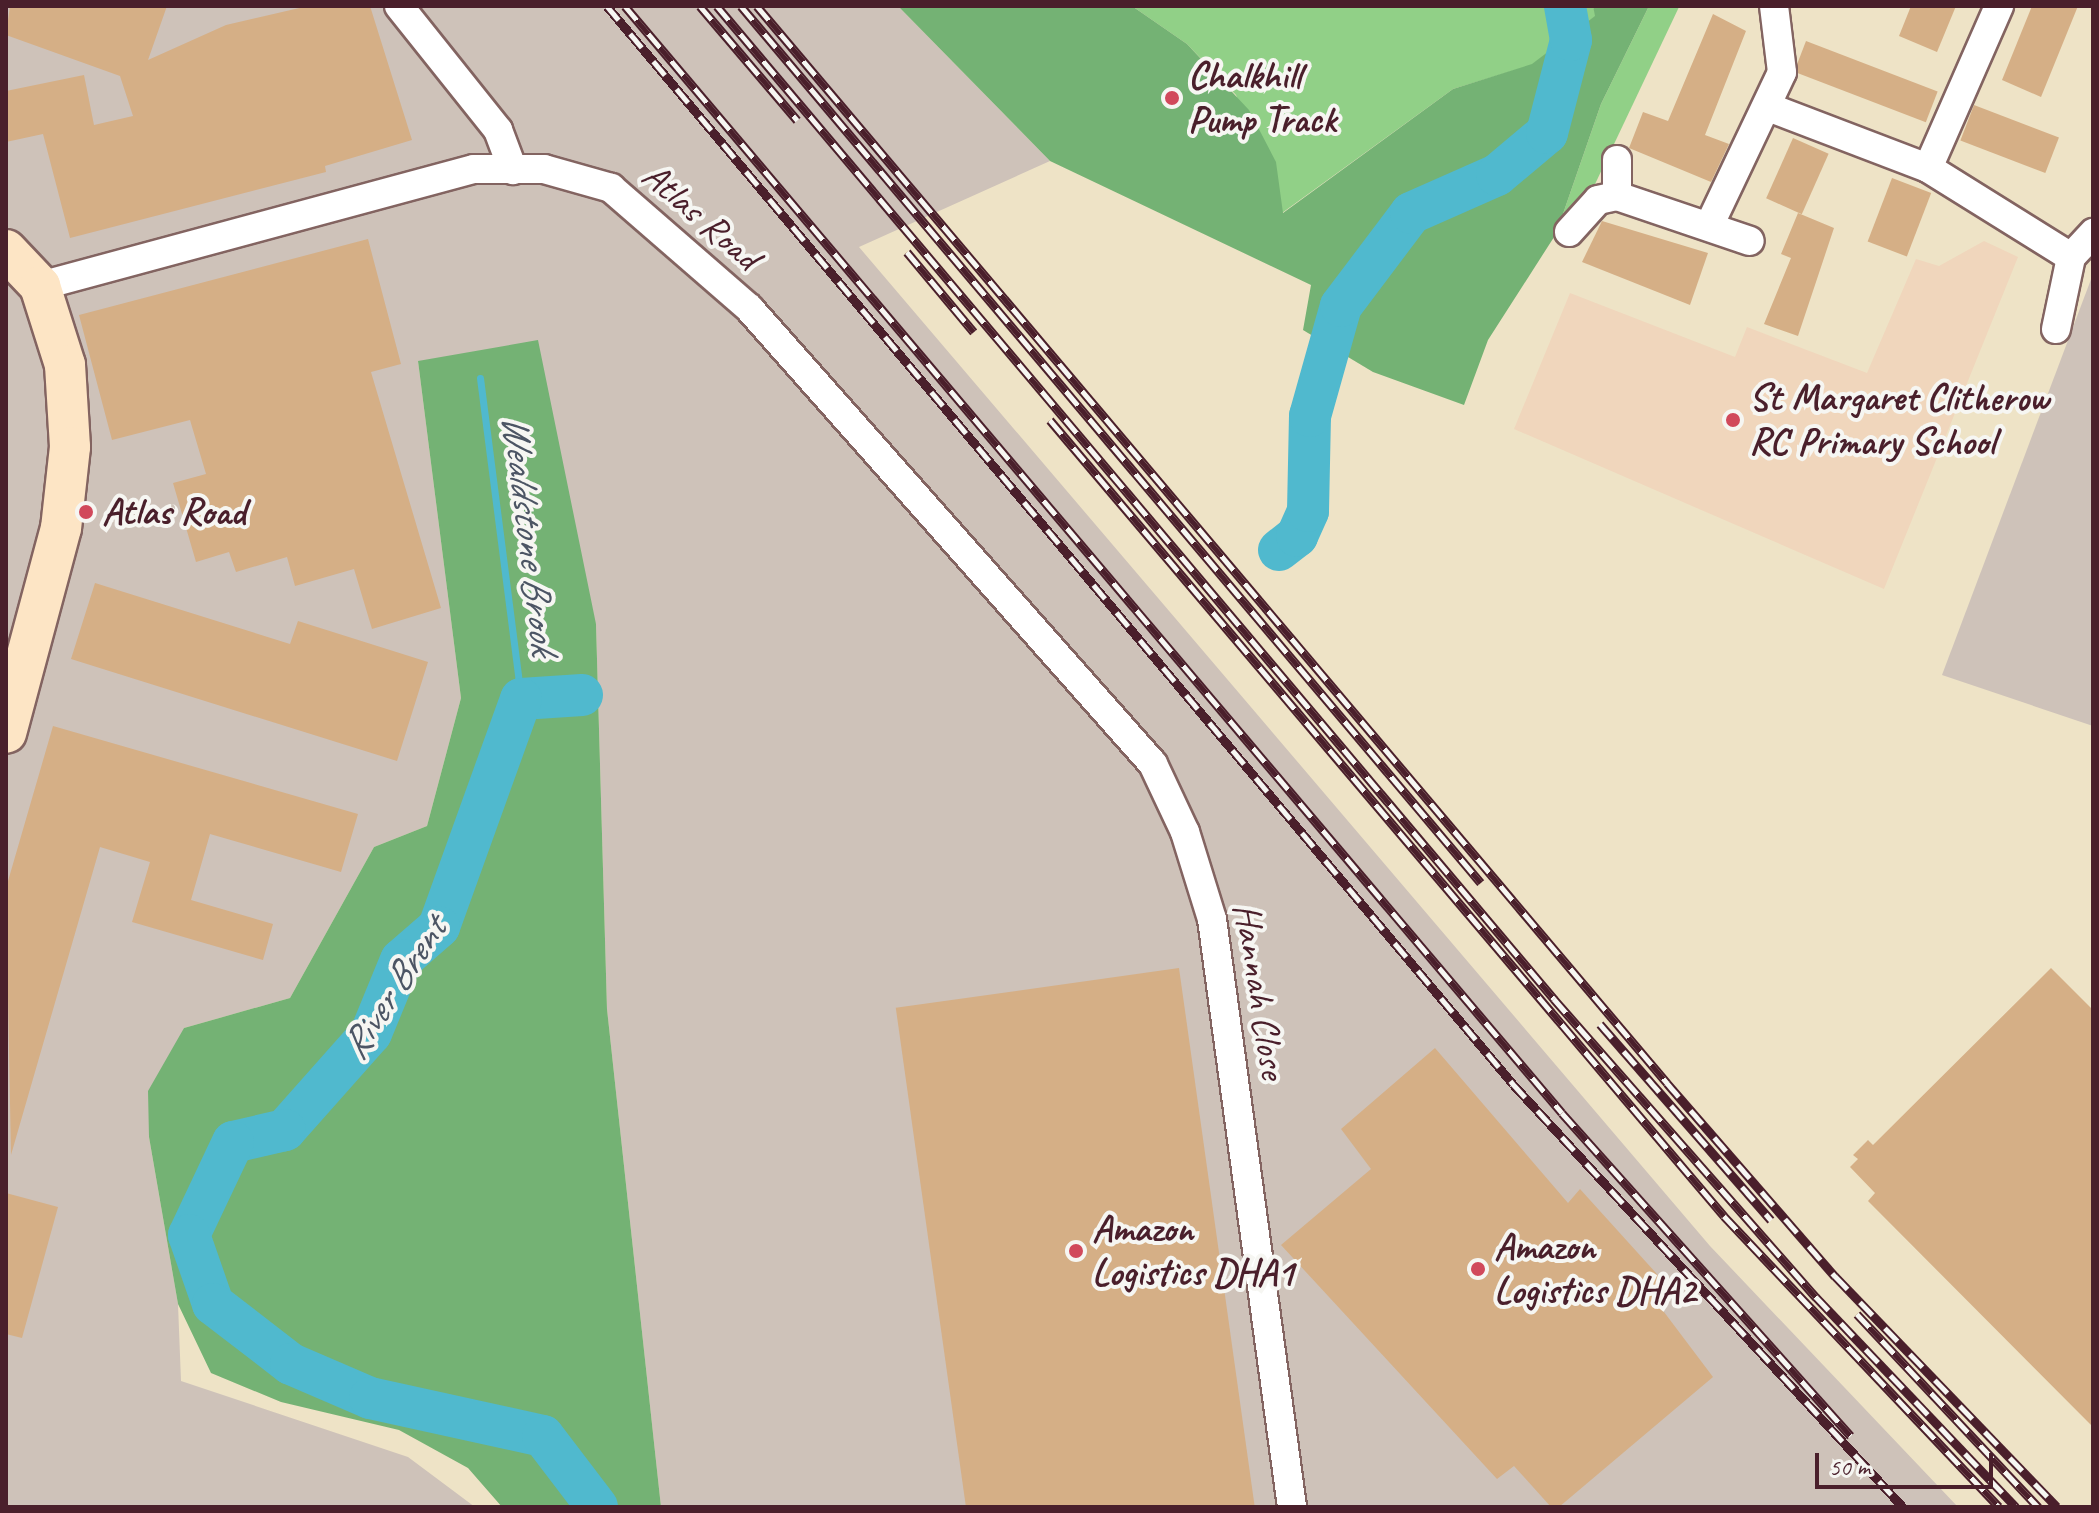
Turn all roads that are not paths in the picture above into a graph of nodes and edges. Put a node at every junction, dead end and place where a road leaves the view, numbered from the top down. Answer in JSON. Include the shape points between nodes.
{"nodes":[{"id":1,"x":399,"y":6,"type":"edge"},
{"id":2,"x":1774,"y":6,"type":"edge"},
{"id":3,"x":1999,"y":6,"type":"edge"},
{"id":4,"x":1768,"y":107,"type":"junction"},
{"id":5,"x":1617,"y":160,"type":"dead end"},
{"id":6,"x":1928,"y":168,"type":"junction"},
{"id":7,"x":513,"y":170,"type":"junction"},
{"id":8,"x":1617,"y":196,"type":"junction"},
{"id":9,"x":1709,"y":226,"type":"junction"},
{"id":10,"x":1569,"y":232,"type":"dead end"},
{"id":11,"x":2093,"y":233,"type":"edge"},
{"id":12,"x":1750,"y":241,"type":"dead end"},
{"id":13,"x":6,"y":250,"type":"edge"},
{"id":14,"x":2071,"y":257,"type":"junction"},
{"id":15,"x":40,"y":286,"type":"junction"},
{"id":16,"x":2056,"y":329,"type":"dead end"},
{"id":17,"x":975,"y":563,"type":"joint"},
{"id":18,"x":6,"y":733,"type":"edge"},
{"id":19,"x":1292,"y":1507,"type":"edge"}],
"edges":[{"from":1,"to":7,"type":"street","via":[[498,130]]},
{"from":2,"to":4,"type":"street","via":[[1782,72]]},
{"from":3,"to":6,"type":"street"},
{"from":4,"to":6,"type":"street"},
{"from":4,"to":9,"type":"street"},
{"from":5,"to":8,"type":"street"},
{"from":6,"to":14,"type":"street"},
{"from":7,"to":15,"type":"street","name":"Atlas Road","via":[[474,169]]},
{"from":7,"to":17,"type":"street","name":"Atlas Road","via":[[558,171],[611,188],[660,224],[749,308]]},
{"from":8,"to":9,"type":"street"},
{"from":8,"to":10,"type":"street","via":[[1598,200]]},
{"from":9,"to":12,"type":"street"},
{"from":11,"to":14,"type":"street"},
{"from":13,"to":15,"type":"main road"},
{"from":14,"to":16,"type":"street"},
{"from":15,"to":18,"type":"main road","via":[[65,365],[70,447],[61,528]]},
{"from":17,"to":19,"type":"street","name":"Hannah Close","via":[[1153,764],[1198,870],[1231,1036]]}]}
